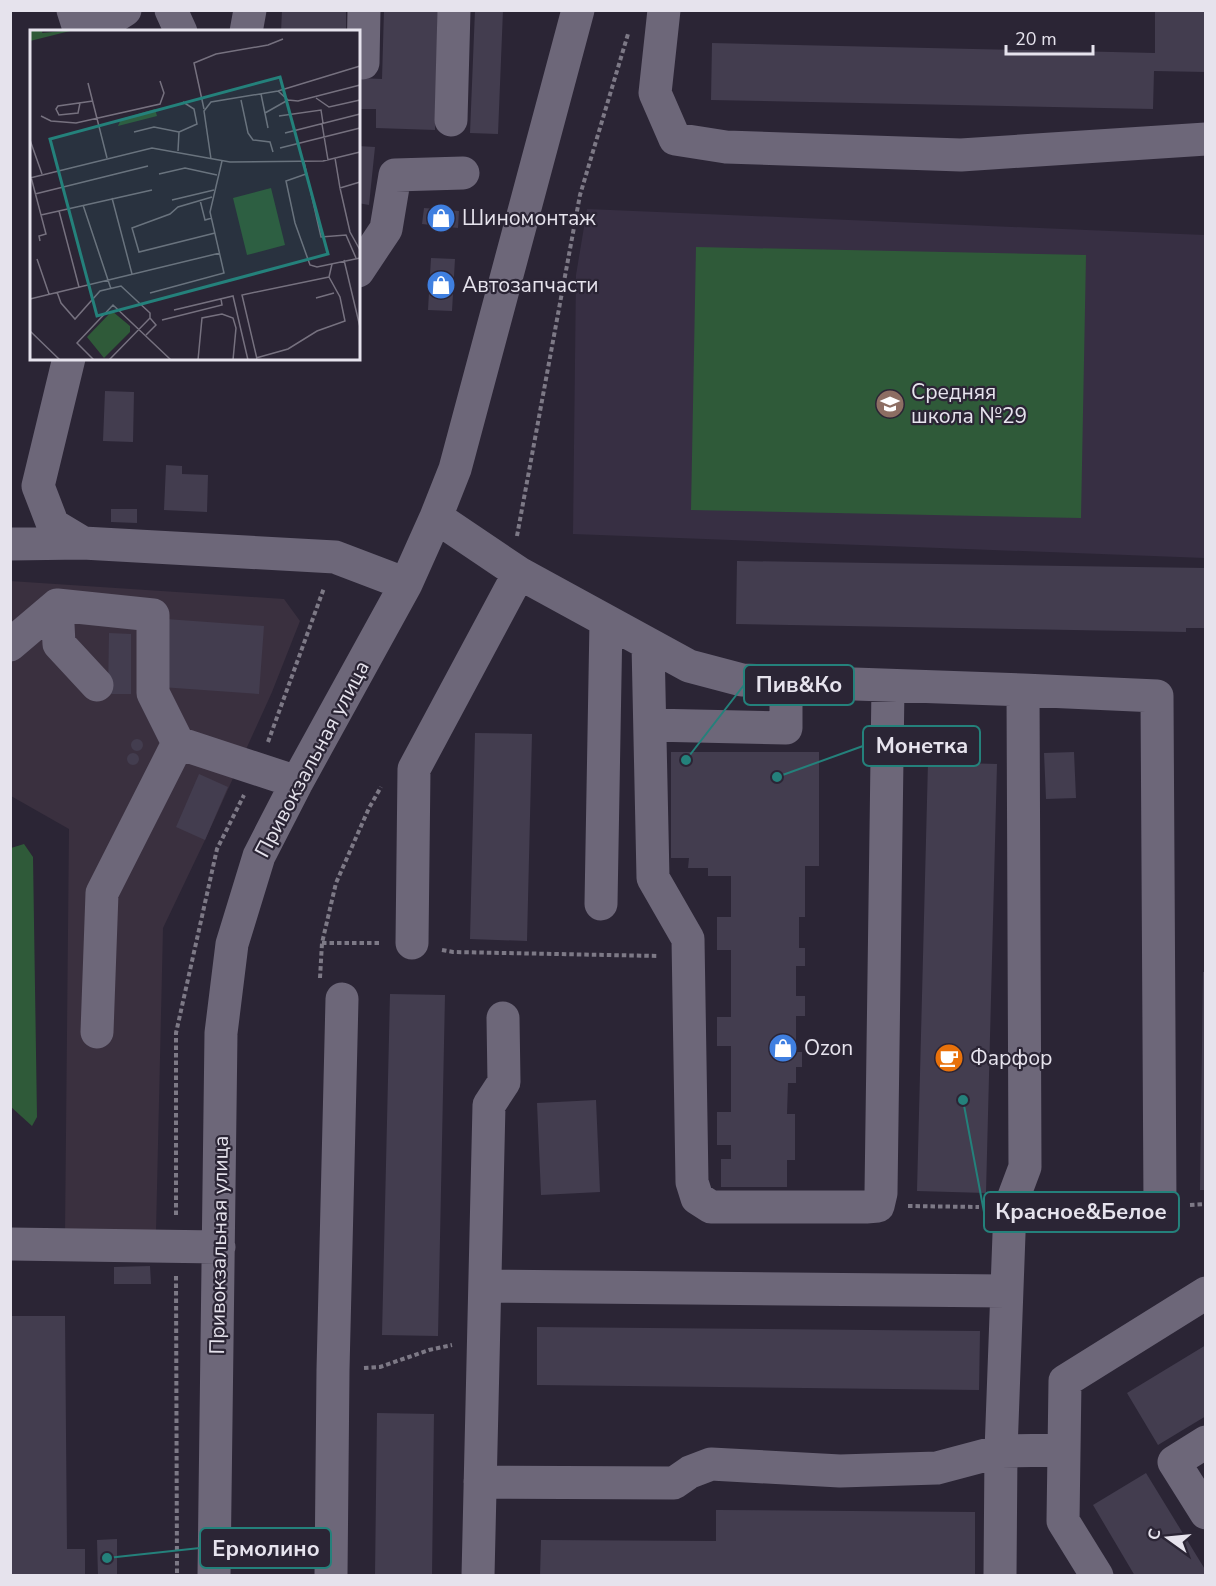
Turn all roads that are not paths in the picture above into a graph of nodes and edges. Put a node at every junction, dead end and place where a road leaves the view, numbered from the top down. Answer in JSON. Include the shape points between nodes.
{"nodes":[{"id":1,"x":73,"y":10,"type":"edge"},
{"id":2,"x":125,"y":10,"type":"edge"},
{"id":3,"x":171,"y":10,"type":"edge"},
{"id":4,"x":250,"y":10,"type":"edge"},
{"id":5,"x":364,"y":10,"type":"edge"},
{"id":6,"x":453,"y":10,"type":"edge"},
{"id":7,"x":578,"y":10,"type":"edge"},
{"id":8,"x":664,"y":10,"type":"edge"},
{"id":9,"x":79,"y":30,"type":"edge"},
{"id":10,"x":93,"y":30,"type":"edge"},
{"id":11,"x":180,"y":30,"type":"edge"},
{"id":12,"x":246,"y":30,"type":"edge"},
{"id":13,"x":363,"y":63,"type":"dead end"},
{"id":14,"x":451,"y":120,"type":"dead end"},
{"id":15,"x":1206,"y":139,"type":"edge"},
{"id":16,"x":463,"y":173,"type":"dead end"},
{"id":17,"x":360,"y":268,"type":"edge"},
{"id":18,"x":69,"y":360,"type":"edge"},
{"id":19,"x":436,"y":517,"type":"junction"},
{"id":20,"x":83,"y":543,"type":"junction"},
{"id":21,"x":10,"y":544,"type":"edge"},
{"id":22,"x":519,"y":573,"type":"junction"},
{"id":23,"x":406,"y":584,"type":"junction"},
{"id":24,"x":57,"y":605,"type":"junction"},
{"id":25,"x":606,"y":621,"type":"junction"},
{"id":26,"x":648,"y":644,"type":"junction"},
{"id":27,"x":10,"y":645,"type":"edge"},
{"id":28,"x":786,"y":682,"type":"junction"},
{"id":29,"x":97,"y":685,"type":"dead end"},
{"id":30,"x":888,"y":686,"type":"junction"},
{"id":31,"x":1023,"y":690,"type":"junction"},
{"id":32,"x":650,"y":725,"type":"junction"},
{"id":33,"x":178,"y":743,"type":"junction"},
{"id":34,"x":297,"y":782,"type":"junction"},
{"id":35,"x":601,"y":904,"type":"dead end"},
{"id":36,"x":412,"y":943,"type":"road end"},
{"id":37,"x":342,"y":999,"type":"dead end"},
{"id":38,"x":503,"y":1018,"type":"dead end"},
{"id":39,"x":97,"y":1032,"type":"dead end"},
{"id":40,"x":1160,"y":1205,"type":"road end"},
{"id":41,"x":10,"y":1244,"type":"edge"},
{"id":42,"x":219,"y":1247,"type":"junction"},
{"id":43,"x":485,"y":1286,"type":"junction"},
{"id":44,"x":1006,"y":1291,"type":"junction"},
{"id":45,"x":1206,"y":1293,"type":"edge"},
{"id":46,"x":1206,"y":1442,"type":"edge"},
{"id":47,"x":1064,"y":1450,"type":"junction"},
{"id":48,"x":1001,"y":1451,"type":"junction"},
{"id":49,"x":480,"y":1482,"type":"junction"},
{"id":50,"x":1206,"y":1513,"type":"edge"},
{"id":51,"x":214,"y":1575,"type":"edge"},
{"id":52,"x":331,"y":1575,"type":"edge"},
{"id":53,"x":478,"y":1575,"type":"edge"},
{"id":54,"x":1000,"y":1575,"type":"edge"},
{"id":55,"x":1097,"y":1575,"type":"edge"}],
"edges":[{"from":1,"to":9,"type":"street"},
{"from":2,"to":10,"type":"street"},
{"from":3,"to":11,"type":"street"},
{"from":4,"to":12,"type":"street"},
{"from":5,"to":13,"type":"street"},
{"from":6,"to":14,"type":"street"},
{"from":7,"to":19,"type":"street","name":"Привокзальная улица","via":[[455,469]]},
{"from":8,"to":15,"type":"street","via":[[656,93],[675,139],[726,147],[962,155]]},
{"from":16,"to":17,"type":"street","via":[[395,175],[386,229]]},
{"from":18,"to":20,"type":"street","via":[[38,486],[53,525]]},
{"from":19,"to":22,"type":"street"},
{"from":19,"to":23,"type":"street","name":"Привокзальная улица"},
{"from":20,"to":21,"type":"street"},
{"from":20,"to":23,"type":"street","via":[[335,557]]},
{"from":22,"to":25,"type":"street"},
{"from":22,"to":36,"type":"street","via":[[414,769]]},
{"from":23,"to":34,"type":"street","name":"Привокзальная улица"},
{"from":24,"to":27,"type":"street"},
{"from":24,"to":29,"type":"street","via":[[59,644]]},
{"from":24,"to":33,"type":"street","via":[[153,615],[153,693]]},
{"from":25,"to":26,"type":"street"},
{"from":25,"to":35,"type":"street"},
{"from":26,"to":28,"type":"street","via":[[689,666],[742,680]]},
{"from":26,"to":32,"type":"street"},
{"from":28,"to":30,"type":"street"},
{"from":28,"to":32,"type":"street","via":[[786,728]]},
{"from":30,"to":31,"type":"street"},
{"from":30,"to":32,"type":"street","via":[[878,1206],[711,1207],[697,1198],[692,1182],[688,939],[653,878]]},
{"from":31,"to":40,"type":"street","via":[[1157,696]]},
{"from":31,"to":44,"type":"street","via":[[1025,1167],[1010,1208]]},
{"from":33,"to":34,"type":"street"},
{"from":33,"to":39,"type":"street","via":[[102,892]]},
{"from":34,"to":42,"type":"street","name":"Привокзальная улица","via":[[259,856],[232,944],[221,1033]]},
{"from":37,"to":52,"type":"street"},
{"from":38,"to":43,"type":"street","via":[[504,1082],[489,1105]]},
{"from":41,"to":42,"type":"street"},
{"from":42,"to":51,"type":"street","name":"Привокзальная улица"},
{"from":43,"to":44,"type":"street"},
{"from":43,"to":49,"type":"street"},
{"from":44,"to":48,"type":"street"},
{"from":45,"to":47,"type":"street","via":[[1065,1381]]},
{"from":46,"to":50,"type":"street","via":[[1174,1462]]},
{"from":47,"to":48,"type":"street"},
{"from":47,"to":55,"type":"street","via":[[1063,1521]]},
{"from":48,"to":49,"type":"street","via":[[937,1468],[840,1471],[711,1464],[674,1484]]},
{"from":48,"to":54,"type":"street"},
{"from":49,"to":53,"type":"street"}]}
